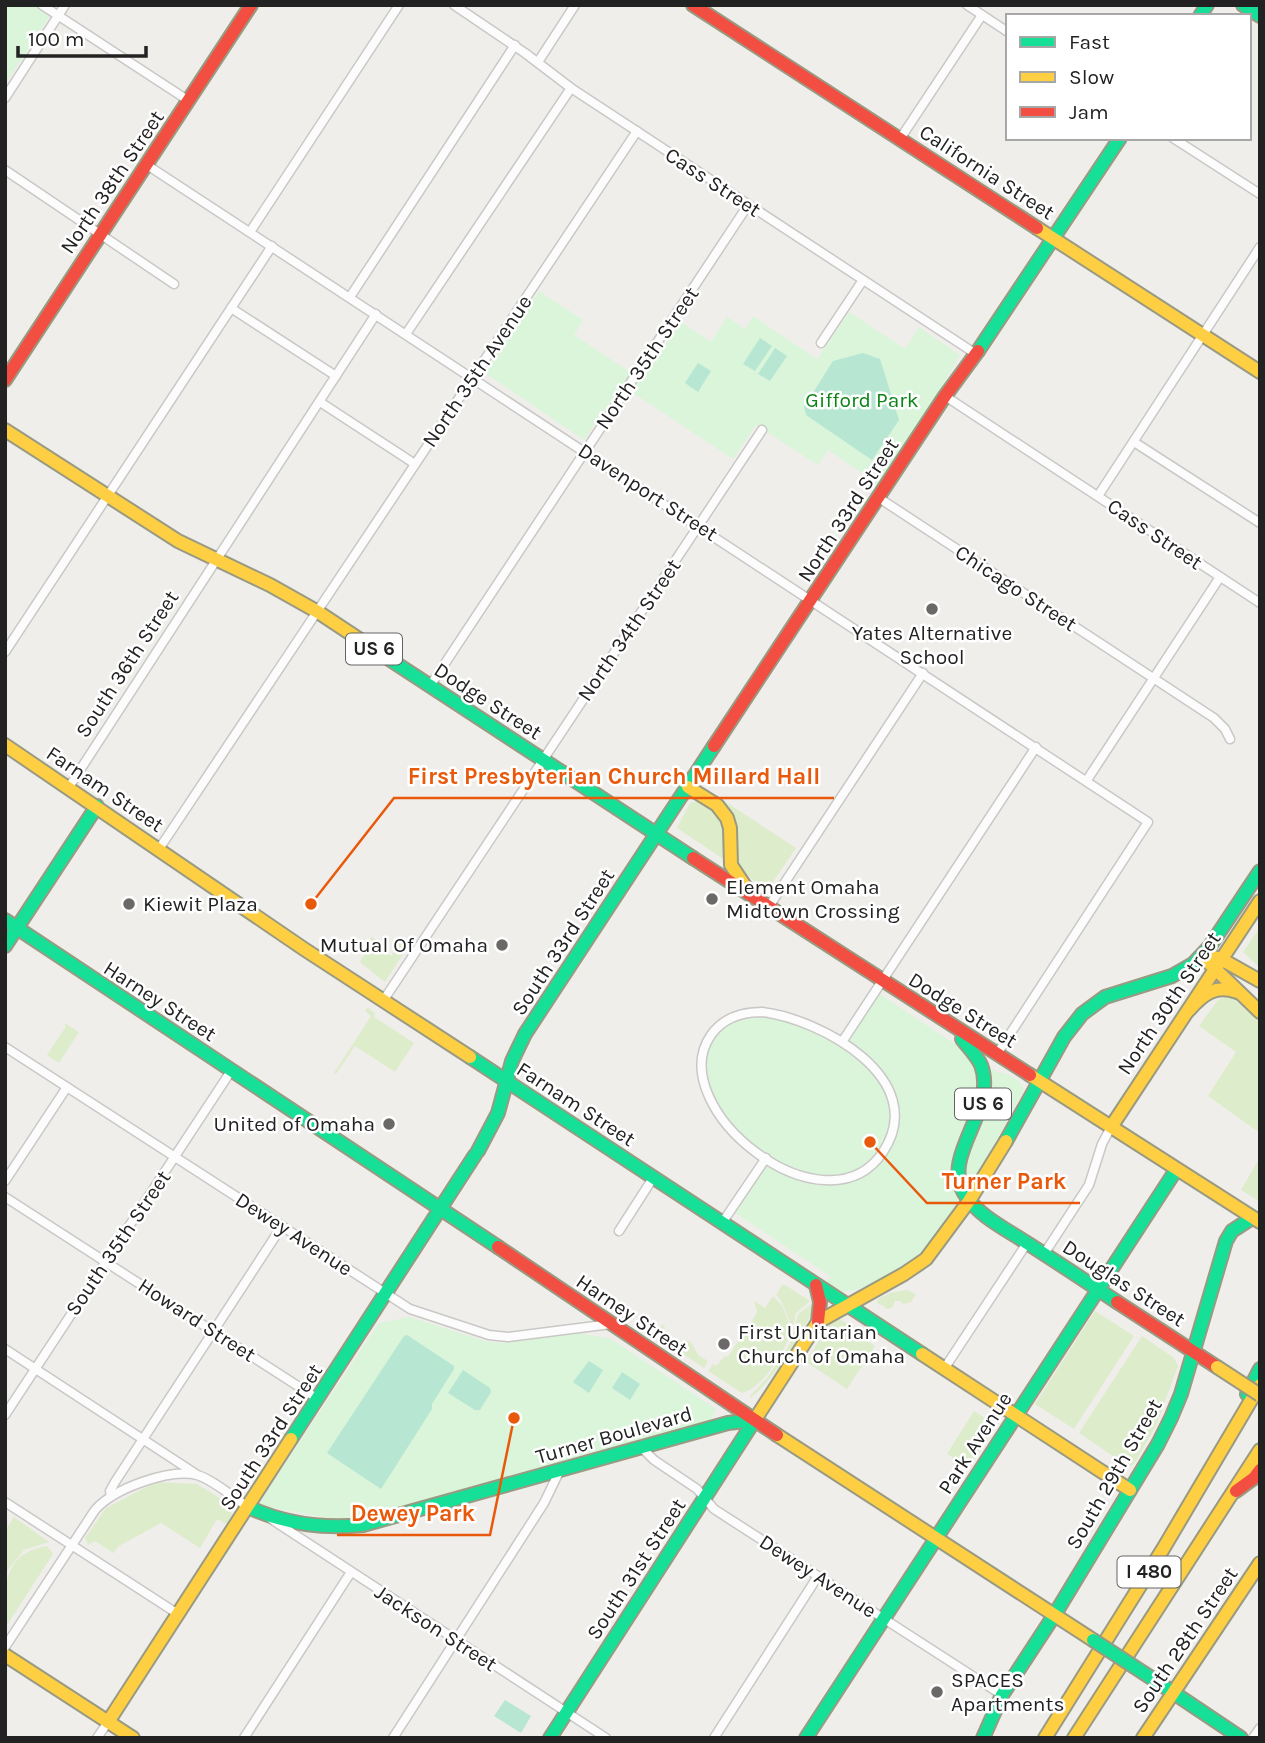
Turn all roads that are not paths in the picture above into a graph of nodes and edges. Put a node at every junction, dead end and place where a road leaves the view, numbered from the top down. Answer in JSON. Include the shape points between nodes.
{"nodes":[{"id":1,"x":42,"y":5,"type":"edge"},
{"id":2,"x":65,"y":5,"type":"edge"},
{"id":3,"x":251,"y":5,"type":"edge"},
{"id":4,"x":399,"y":5,"type":"edge"},
{"id":5,"x":454,"y":5,"type":"edge"},
{"id":6,"x":575,"y":5,"type":"edge"},
{"id":7,"x":693,"y":5,"type":"edge"},
{"id":8,"x":967,"y":5,"type":"edge"},
{"id":9,"x":1243,"y":5,"type":"edge"},
{"id":10,"x":982,"y":15,"type":"junction"},
{"id":11,"x":58,"y":16,"type":"junction"},
{"id":12,"x":1260,"y":16,"type":"edge"},
{"id":13,"x":1006,"y":31,"type":"edge"},
{"id":14,"x":515,"y":45,"type":"junction"},
{"id":15,"x":537,"y":62,"type":"junction"},
{"id":16,"x":571,"y":88,"type":"junction"},
{"id":17,"x":5,"y":98,"type":"edge"},
{"id":18,"x":189,"y":101,"type":"junction"},
{"id":19,"x":637,"y":131,"type":"junction"},
{"id":20,"x":900,"y":139,"type":"junction"},
{"id":21,"x":1119,"y":140,"type":"edge"},
{"id":22,"x":1176,"y":140,"type":"edge"},
{"id":23,"x":147,"y":165,"type":"junction"},
{"id":24,"x":5,"y":170,"type":"edge"},
{"id":25,"x":1260,"y":194,"type":"edge"},
{"id":26,"x":748,"y":205,"type":"junction"},
{"id":27,"x":250,"y":232,"type":"junction"},
{"id":28,"x":100,"y":233,"type":"junction"},
{"id":29,"x":1054,"y":238,"type":"junction"},
{"id":30,"x":272,"y":246,"type":"junction"},
{"id":31,"x":1260,"y":247,"type":"edge"},
{"id":32,"x":863,"y":280,"type":"junction"},
{"id":33,"x":174,"y":284,"type":"dead end"},
{"id":34,"x":350,"y":297,"type":"junction"},
{"id":35,"x":231,"y":309,"type":"junction"},
{"id":36,"x":376,"y":314,"type":"junction"},
{"id":37,"x":407,"y":334,"type":"junction"},
{"id":38,"x":1203,"y":335,"type":"junction"},
{"id":39,"x":821,"y":343,"type":"dead end"},
{"id":40,"x":976,"y":354,"type":"junction"},
{"id":41,"x":1260,"y":372,"type":"edge"},
{"id":42,"x":337,"y":376,"type":"junction"},
{"id":43,"x":473,"y":378,"type":"junction"},
{"id":44,"x":5,"y":380,"type":"edge"},
{"id":45,"x":945,"y":396,"type":"junction"},
{"id":46,"x":320,"y":402,"type":"junction"},
{"id":47,"x":5,"y":430,"type":"edge"},
{"id":48,"x":762,"y":430,"type":"dead end"},
{"id":49,"x":1134,"y":442,"type":"junction"},
{"id":50,"x":585,"y":451,"type":"junction"},
{"id":51,"x":415,"y":464,"type":"junction"},
{"id":52,"x":107,"y":496,"type":"junction"},
{"id":53,"x":1098,"y":496,"type":"junction"},
{"id":54,"x":879,"y":498,"type":"junction"},
{"id":55,"x":1260,"y":523,"type":"edge"},
{"id":56,"x":698,"y":525,"type":"junction"},
{"id":57,"x":217,"y":561,"type":"junction"},
{"id":58,"x":1220,"y":577,"type":"junction"},
{"id":59,"x":812,"y":600,"type":"junction"},
{"id":60,"x":1260,"y":603,"type":"edge"},
{"id":61,"x":318,"y":612,"type":"junction"},
{"id":62,"x":5,"y":652,"type":"edge"},
{"id":63,"x":923,"y":673,"type":"junction"},
{"id":64,"x":1154,"y":679,"type":"junction"},
{"id":65,"x":430,"y":686,"type":"junction"},
{"id":66,"x":1230,"y":739,"type":"dead end"},
{"id":67,"x":5,"y":744,"type":"edge"},
{"id":68,"x":1036,"y":747,"type":"junction"},
{"id":69,"x":543,"y":760,"type":"junction"},
{"id":70,"x":1087,"y":780,"type":"junction"},
{"id":71,"x":69,"y":787,"type":"junction"},
{"id":72,"x":688,"y":787,"type":"junction"},
{"id":73,"x":97,"y":806,"type":"junction"},
{"id":74,"x":657,"y":835,"type":"junction"},
{"id":75,"x":159,"y":849,"type":"junction"},
{"id":76,"x":1260,"y":871,"type":"edge"},
{"id":77,"x":1260,"y":901,"type":"edge"},
{"id":78,"x":763,"y":905,"type":"junction"},
{"id":79,"x":5,"y":920,"type":"edge"},
{"id":80,"x":16,"y":929,"type":"junction"},
{"id":81,"x":5,"y":946,"type":"edge"},
{"id":82,"x":1203,"y":954,"type":"junction"},
{"id":83,"x":1218,"y":964,"type":"junction"},
{"id":84,"x":882,"y":981,"type":"junction"},
{"id":85,"x":1260,"y":981,"type":"edge"},
{"id":86,"x":1240,"y":992,"type":"junction"},
{"id":87,"x":383,"y":1001,"type":"junction"},
{"id":88,"x":1189,"y":1010,"type":"junction"},
{"id":89,"x":1260,"y":1012,"type":"edge"},
{"id":90,"x":936,"y":1017,"type":"junction"},
{"id":91,"x":842,"y":1042,"type":"junction"},
{"id":92,"x":5,"y":1047,"type":"edge"},
{"id":93,"x":996,"y":1054,"type":"junction"},
{"id":94,"x":1019,"y":1069,"type":"junction"},
{"id":95,"x":231,"y":1071,"type":"junction"},
{"id":96,"x":1039,"y":1081,"type":"junction"},
{"id":97,"x":506,"y":1082,"type":"junction"},
{"id":98,"x":986,"y":1083,"type":"junction"},
{"id":99,"x":67,"y":1087,"type":"junction"},
{"id":100,"x":1111,"y":1127,"type":"junction"},
{"id":101,"x":175,"y":1157,"type":"junction"},
{"id":102,"x":766,"y":1158,"type":"junction"},
{"id":103,"x":1177,"y":1170,"type":"junction"},
{"id":104,"x":653,"y":1178,"type":"junction"},
{"id":105,"x":5,"y":1181,"type":"edge"},
{"id":106,"x":5,"y":1197,"type":"edge"},
{"id":107,"x":969,"y":1201,"type":"junction"},
{"id":108,"x":441,"y":1208,"type":"junction"},
{"id":109,"x":1256,"y":1220,"type":"edge"},
{"id":110,"x":722,"y":1223,"type":"junction"},
{"id":111,"x":282,"y":1226,"type":"junction"},
{"id":112,"x":620,"y":1228,"type":"dead end"},
{"id":113,"x":1027,"y":1243,"type":"junction"},
{"id":114,"x":1044,"y":1254,"type":"junction"},
{"id":115,"x":105,"y":1261,"type":"junction"},
{"id":116,"x":816,"y":1285,"type":"junction"},
{"id":117,"x":1098,"y":1290,"type":"junction"},
{"id":118,"x":387,"y":1294,"type":"junction"},
{"id":119,"x":848,"y":1305,"type":"junction"},
{"id":120,"x":818,"y":1322,"type":"junction"},
{"id":121,"x":611,"y":1324,"type":"junction"},
{"id":122,"x":214,"y":1331,"type":"junction"},
{"id":123,"x":5,"y":1349,"type":"edge"},
{"id":124,"x":1194,"y":1352,"type":"junction"},
{"id":125,"x":35,"y":1368,"type":"junction"},
{"id":126,"x":944,"y":1369,"type":"junction"},
{"id":127,"x":1260,"y":1369,"type":"edge"},
{"id":128,"x":1260,"y":1385,"type":"edge"},
{"id":129,"x":1260,"y":1395,"type":"edge"},
{"id":130,"x":318,"y":1399,"type":"junction"},
{"id":131,"x":5,"y":1415,"type":"edge"},
{"id":132,"x":1016,"y":1416,"type":"junction"},
{"id":133,"x":754,"y":1420,"type":"junction"},
{"id":134,"x":144,"y":1439,"type":"junction"},
{"id":135,"x":642,"y":1448,"type":"junction"},
{"id":136,"x":1260,"y":1450,"type":"edge"},
{"id":137,"x":560,"y":1470,"type":"junction"},
{"id":138,"x":1260,"y":1470,"type":"edge"},
{"id":139,"x":1209,"y":1471,"type":"junction"},
{"id":140,"x":199,"y":1475,"type":"junction"},
{"id":141,"x":1130,"y":1490,"type":"junction"},
{"id":142,"x":1231,"y":1494,"type":"junction"},
{"id":143,"x":111,"y":1496,"type":"junction"},
{"id":144,"x":704,"y":1499,"type":"junction"},
{"id":145,"x":5,"y":1502,"type":"edge"},
{"id":146,"x":248,"y":1507,"type":"junction"},
{"id":147,"x":266,"y":1516,"type":"junction"},
{"id":148,"x":936,"y":1537,"type":"junction"},
{"id":149,"x":72,"y":1545,"type":"junction"},
{"id":150,"x":1258,"y":1570,"type":"edge"},
{"id":151,"x":351,"y":1572,"type":"junction"},
{"id":152,"x":818,"y":1576,"type":"junction"},
{"id":153,"x":178,"y":1614,"type":"junction"},
{"id":154,"x":1055,"y":1614,"type":"junction"},
{"id":155,"x":884,"y":1618,"type":"junction"},
{"id":156,"x":456,"y":1640,"type":"junction"},
{"id":157,"x":5,"y":1647,"type":"edge"},
{"id":158,"x":5,"y":1655,"type":"edge"},
{"id":159,"x":1173,"y":1693,"type":"junction"},
{"id":160,"x":1002,"y":1695,"type":"junction"},
{"id":161,"x":566,"y":1712,"type":"junction"},
{"id":162,"x":108,"y":1722,"type":"junction"},
{"id":163,"x":1260,"y":1728,"type":"edge"},
{"id":164,"x":97,"y":1738,"type":"edge"},
{"id":165,"x":133,"y":1738,"type":"edge"},
{"id":166,"x":244,"y":1738,"type":"edge"},
{"id":167,"x":393,"y":1738,"type":"edge"},
{"id":168,"x":550,"y":1738,"type":"edge"},
{"id":169,"x":606,"y":1738,"type":"edge"},
{"id":170,"x":714,"y":1738,"type":"edge"},
{"id":171,"x":806,"y":1738,"type":"edge"},
{"id":172,"x":974,"y":1738,"type":"edge"},
{"id":173,"x":983,"y":1738,"type":"edge"},
{"id":174,"x":1045,"y":1738,"type":"edge"},
{"id":175,"x":1074,"y":1738,"type":"edge"},
{"id":176,"x":1143,"y":1738,"type":"edge"},
{"id":177,"x":1241,"y":1738,"type":"edge"},
{"id":178,"x":1253,"y":1738,"type":"edge"}],
"edges":[{"from":1,"to":11,"type":"street"},
{"from":2,"to":11,"type":"street"},
{"from":3,"to":18,"type":"main road","name":"North 38th Street"},
{"from":4,"to":27,"type":"street"},
{"from":5,"to":14,"type":"street","name":"Cass Street"},
{"from":6,"to":15,"type":"street"},
{"from":7,"to":20,"type":"main road","name":"California Street"},
{"from":8,"to":10,"type":"street"},
{"from":9,"to":12,"type":"main road"},
{"from":10,"to":13,"type":"street"},
{"from":10,"to":20,"type":"street"},
{"from":11,"to":17,"type":"street"},
{"from":11,"to":18,"type":"street"},
{"from":14,"to":15,"type":"street","name":"Cass Street"},
{"from":14,"to":34,"type":"street"},
{"from":15,"to":16,"type":"street","name":"Cass Street"},
{"from":16,"to":19,"type":"street","name":"Cass Street"},
{"from":16,"to":37,"type":"street"},
{"from":18,"to":23,"type":"main road","name":"North 38th Street"},
{"from":19,"to":26,"type":"street","name":"Cass Street"},
{"from":19,"to":43,"type":"street","name":"North 35th Avenue"},
{"from":20,"to":29,"type":"main road","name":"California Street"},
{"from":21,"to":29,"type":"main road","name":"North 33rd Street"},
{"from":22,"to":25,"type":"street"},
{"from":23,"to":27,"type":"street","name":"Davenport Street"},
{"from":23,"to":28,"type":"main road","name":"North 38th Street"},
{"from":24,"to":28,"type":"street"},
{"from":26,"to":32,"type":"street","name":"Cass Street"},
{"from":26,"to":50,"type":"street","name":"North 35th Street"},
{"from":27,"to":30,"type":"street","name":"Davenport Street"},
{"from":28,"to":33,"type":"street"},
{"from":28,"to":44,"type":"main road","name":"North 38th Street"},
{"from":29,"to":38,"type":"main road","name":"California Street"},
{"from":29,"to":40,"type":"main road","name":"North 33rd Street"},
{"from":30,"to":34,"type":"street","name":"Davenport Street"},
{"from":30,"to":35,"type":"street"},
{"from":31,"to":38,"type":"street"},
{"from":32,"to":39,"type":"street"},
{"from":32,"to":40,"type":"street","name":"Cass Street"},
{"from":34,"to":36,"type":"street","name":"Davenport Street"},
{"from":35,"to":42,"type":"street"},
{"from":35,"to":52,"type":"street"},
{"from":36,"to":37,"type":"street","name":"Davenport Street"},
{"from":36,"to":42,"type":"street","name":"South 36th Street"},
{"from":37,"to":43,"type":"street","name":"Davenport Street"},
{"from":38,"to":41,"type":"main road","name":"California Street"},
{"from":38,"to":49,"type":"street"},
{"from":40,"to":45,"type":"main road","name":"North 33rd Street"},
{"from":42,"to":46,"type":"street","name":"South 36th Street"},
{"from":43,"to":50,"type":"street","name":"Davenport Street"},
{"from":43,"to":51,"type":"street","name":"North 35th Avenue"},
{"from":45,"to":53,"type":"street","name":"Cass Street"},
{"from":45,"to":54,"type":"main road","name":"North 33rd Street"},
{"from":46,"to":51,"type":"street"},
{"from":46,"to":57,"type":"street","name":"South 36th Street"},
{"from":47,"to":52,"type":"main road","name":"Dodge Street","number":"US 6"},
{"from":48,"to":56,"type":"street","name":"North 34th Street"},
{"from":49,"to":53,"type":"street"},
{"from":49,"to":55,"type":"street"},
{"from":50,"to":56,"type":"street","name":"Davenport Street"},
{"from":50,"to":65,"type":"street","name":"North 35th Street"},
{"from":51,"to":61,"type":"street","name":"North 35th Avenue"},
{"from":52,"to":57,"type":"main road","name":"Dodge Street","number":"US 6"},
{"from":52,"to":62,"type":"street"},
{"from":53,"to":58,"type":"street","name":"Cass Street"},
{"from":54,"to":59,"type":"main road","name":"North 33rd Street"},
{"from":54,"to":64,"type":"street","name":"Chicago Street"},
{"from":56,"to":59,"type":"street","name":"Davenport Street"},
{"from":56,"to":69,"type":"street","name":"North 34th Street"},
{"from":57,"to":61,"type":"main road","name":"Dodge Street","number":"US 6"},
{"from":57,"to":71,"type":"street","name":"South 36th Street"},
{"from":58,"to":60,"type":"street","name":"Cass Street"},
{"from":58,"to":64,"type":"street"},
{"from":59,"to":63,"type":"street","name":"Davenport Street"},
{"from":59,"to":72,"type":"main road","name":"North 33rd Street"},
{"from":61,"to":65,"type":"main road","name":"Dodge Street","number":"US 6"},
{"from":61,"to":75,"type":"street","name":"North 35th Avenue"},
{"from":63,"to":68,"type":"street","name":"Davenport Street"},
{"from":63,"to":78,"type":"street"},
{"from":64,"to":66,"type":"street","name":"Chicago Street","via":[[1222,724]]},
{"from":64,"to":70,"type":"street"},
{"from":65,"to":69,"type":"main road","name":"Dodge Street","number":"US 6"},
{"from":67,"to":71,"type":"main road","name":"Farnam Street"},
{"from":68,"to":70,"type":"street","name":"Davenport Street"},
{"from":68,"to":84,"type":"street"},
{"from":69,"to":74,"type":"main road","name":"Dodge Street","number":"US 6"},
{"from":69,"to":87,"type":"street","name":"North 34th Street"},
{"from":70,"to":93,"type":"street","name":"Davenport Street","via":[[1148,822]]},
{"from":71,"to":73,"type":"main road","name":"Farnam Street"},
{"from":72,"to":74,"type":"main road","name":"North 33rd Street"},
{"from":72,"to":78,"type":"main road","via":[[726,817],[731,866]]},
{"from":73,"to":75,"type":"main road","name":"Farnam Street"},
{"from":73,"to":80,"type":"main road"},
{"from":74,"to":78,"type":"main road","name":"Dodge Street","number":"US 6"},
{"from":74,"to":97,"type":"main road","name":"South 33rd Street","via":[[522,1040]]},
{"from":75,"to":87,"type":"main road","name":"Farnam Street"},
{"from":76,"to":82,"type":"main road","name":"North 30th Street"},
{"from":77,"to":83,"type":"main road","name":"North 30th Street"},
{"from":78,"to":84,"type":"main road","name":"Dodge Street","number":"US 6"},
{"from":79,"to":80,"type":"main road","name":"Harney Street"},
{"from":80,"to":81,"type":"main road"},
{"from":80,"to":95,"type":"main road","name":"Harney Street"},
{"from":82,"to":83,"type":"main road"},
{"from":82,"to":96,"type":"main road","name":"North 30th Street","via":[[1172,976],[1120,991],[1090,1006],[1064,1037]]},
{"from":83,"to":85,"type":"main road"},
{"from":83,"to":86,"type":"main road"},
{"from":83,"to":88,"type":"main road","name":"North 30th Street"},
{"from":84,"to":90,"type":"main road","name":"Dodge Street","number":"US 6"},
{"from":84,"to":91,"type":"street"},
{"from":86,"to":88,"type":"main road","via":[[1224,987],[1209,990]]},
{"from":86,"to":89,"type":"main road"},
{"from":87,"to":97,"type":"main road","name":"Farnam Street"},
{"from":88,"to":100,"type":"main road","name":"North 30th Street"},
{"from":90,"to":93,"type":"main road","name":"Dodge Street"},
{"from":90,"to":98,"type":"main road","number":"US 6","via":[[977,1056]]},
{"from":91,"to":102,"type":"street","via":[[871,1065],[889,1091],[893,1126],[882,1154],[858,1175],[830,1182],[800,1176]]},
{"from":91,"to":102,"type":"street","via":[[796,1020],[762,1012],[731,1018],[709,1038],[700,1067],[707,1095],[735,1133]]},
{"from":92,"to":99,"type":"street","name":"Dewey Avenue"},
{"from":93,"to":94,"type":"main road","name":"Dodge Street"},
{"from":94,"to":96,"type":"main road","name":"Dodge Street"},
{"from":94,"to":98,"type":"main road","via":[[995,1070]]},
{"from":95,"to":101,"type":"street","name":"South 35th Street"},
{"from":95,"to":108,"type":"main road","name":"Harney Street"},
{"from":96,"to":100,"type":"main road","name":"Dodge Street"},
{"from":96,"to":107,"type":"main road"},
{"from":97,"to":104,"type":"main road","name":"Farnam Street"},
{"from":97,"to":108,"type":"main road","name":"South 33rd Street","via":[[498,1113]]},
{"from":98,"to":107,"type":"main road","number":"US 6","via":[[982,1109],[957,1162],[959,1183]]},
{"from":99,"to":101,"type":"street","name":"Dewey Avenue"},
{"from":99,"to":105,"type":"street"},
{"from":100,"to":103,"type":"main road","name":"Dodge Street"},
{"from":100,"to":114,"type":"street","via":[[1089,1185]]},
{"from":101,"to":111,"type":"street","name":"Dewey Avenue"},
{"from":101,"to":115,"type":"street","name":"South 35th Street"},
{"from":102,"to":110,"type":"street"},
{"from":103,"to":109,"type":"main road","name":"Dodge Street"},
{"from":103,"to":117,"type":"main road","name":"Park Avenue"},
{"from":104,"to":110,"type":"main road","name":"Farnam Street"},
{"from":104,"to":112,"type":"street"},
{"from":106,"to":115,"type":"street","name":"Howard Street"},
{"from":107,"to":113,"type":"main road","name":"Douglas Street"},
{"from":107,"to":119,"type":"main road","via":[[923,1262]]},
{"from":108,"to":118,"type":"main road","name":"South 33rd Street"},
{"from":108,"to":121,"type":"main road","name":"Harney Street"},
{"from":109,"to":124,"type":"main road","name":"South 29th Street","via":[[1232,1231],[1226,1241]]},
{"from":110,"to":116,"type":"main road","name":"Farnam Street"},
{"from":111,"to":118,"type":"street","name":"Dewey Avenue"},
{"from":111,"to":122,"type":"street"},
{"from":113,"to":114,"type":"main road","name":"Douglas Street"},
{"from":113,"to":126,"type":"street"},
{"from":114,"to":117,"type":"main road","name":"Douglas Street"},
{"from":115,"to":122,"type":"street","name":"Howard Street"},
{"from":115,"to":125,"type":"street","name":"South 35th Street"},
{"from":116,"to":119,"type":"main road","name":"Farnam Street"},
{"from":116,"to":120,"type":"main road"},
{"from":117,"to":124,"type":"main road","name":"Douglas Street"},
{"from":117,"to":132,"type":"main road","name":"Park Avenue"},
{"from":118,"to":121,"type":"street","name":"Dewey Avenue","via":[[418,1312],[498,1337]]},
{"from":118,"to":130,"type":"main road","name":"South 33rd Street"},
{"from":119,"to":120,"type":"main road"},
{"from":119,"to":126,"type":"main road","name":"Farnam Street"},
{"from":120,"to":133,"type":"main road"},
{"from":121,"to":133,"type":"main road","name":"Harney Street"},
{"from":122,"to":130,"type":"street","name":"Howard Street"},
{"from":122,"to":134,"type":"street"},
{"from":123,"to":125,"type":"street"},
{"from":124,"to":129,"type":"main road","name":"Douglas Street","bridge":true},
{"from":124,"to":141,"type":"main road","name":"South 29th Street","via":[[1171,1418]]},
{"from":125,"to":131,"type":"street","name":"South 35th Street"},
{"from":125,"to":134,"type":"street"},
{"from":126,"to":132,"type":"main road","name":"Farnam Street"},
{"from":127,"to":139,"type":"main road"},
{"from":128,"to":139,"type":"main road","number":"I 480"},
{"from":130,"to":146,"type":"main road","name":"South 33rd Street"},
{"from":132,"to":141,"type":"main road","name":"Farnam Street"},
{"from":132,"to":148,"type":"main road","name":"Park Avenue"},
{"from":133,"to":135,"type":"main road","name":"Turner Boulevard"},
{"from":133,"to":144,"type":"main road","name":"South 31st Street"},
{"from":133,"to":148,"type":"main road","name":"Harney Street"},
{"from":134,"to":140,"type":"street"},
{"from":134,"to":143,"type":"street","via":[[115,1482]]},
{"from":135,"to":137,"type":"main road","name":"Turner Boulevard"},
{"from":135,"to":144,"type":"street","name":"Dewey Avenue"},
{"from":136,"to":142,"type":"main road","number":"I 480"},
{"from":137,"to":147,"type":"main road","name":"Turner Boulevard","via":[[354,1526]]},
{"from":137,"to":156,"type":"street","via":[[544,1503]]},
{"from":138,"to":142,"type":"main road"},
{"from":139,"to":174,"type":"main road","number":"I 480"},
{"from":140,"to":143,"type":"street","via":[[168,1476]]},
{"from":140,"to":146,"type":"street","name":"Turner Boulevard"},
{"from":141,"to":154,"type":"main road","name":"South 29th Street"},
{"from":142,"to":175,"type":"main road","number":"I 480"},
{"from":143,"to":149,"type":"street","via":[[95,1510]]},
{"from":144,"to":152,"type":"street","name":"Dewey Avenue"},
{"from":144,"to":161,"type":"main road","name":"South 31st Street"},
{"from":145,"to":149,"type":"street"},
{"from":146,"to":147,"type":"main road","name":"Turner Boulevard"},
{"from":146,"to":153,"type":"main road","name":"South 33rd Street"},
{"from":147,"to":151,"type":"street","name":"Jackson Street"},
{"from":148,"to":154,"type":"main road","name":"Harney Street"},
{"from":148,"to":155,"type":"main road","name":"Park Avenue"},
{"from":149,"to":153,"type":"street"},
{"from":149,"to":157,"type":"street"},
{"from":150,"to":159,"type":"main road","name":"South 28th Street"},
{"from":151,"to":156,"type":"street","name":"Jackson Street"},
{"from":151,"to":166,"type":"street"},
{"from":152,"to":155,"type":"street","name":"Dewey Avenue"},
{"from":152,"to":170,"type":"street"},
{"from":153,"to":162,"type":"main road","name":"South 33rd Street"},
{"from":154,"to":159,"type":"main road","name":"Harney Street","bridge":true},
{"from":154,"to":160,"type":"main road","name":"South 29th Street"},
{"from":155,"to":160,"type":"street","name":"Dewey Avenue"},
{"from":155,"to":171,"type":"main road","name":"Park Avenue"},
{"from":156,"to":161,"type":"street","name":"Jackson Street"},
{"from":156,"to":167,"type":"street"},
{"from":158,"to":162,"type":"main road"},
{"from":159,"to":176,"type":"main road","name":"South 28th Street"},
{"from":159,"to":177,"type":"main road","name":"Harney Street"},
{"from":160,"to":172,"type":"main road","name":"South 29th Street"},
{"from":160,"to":173,"type":"main road"},
{"from":161,"to":168,"type":"main road","name":"South 31st Street"},
{"from":161,"to":169,"type":"street","name":"Jackson Street"},
{"from":162,"to":164,"type":"street","name":"South 33rd Street"},
{"from":162,"to":165,"type":"main road"},
{"from":163,"to":178,"type":"street"}]}
